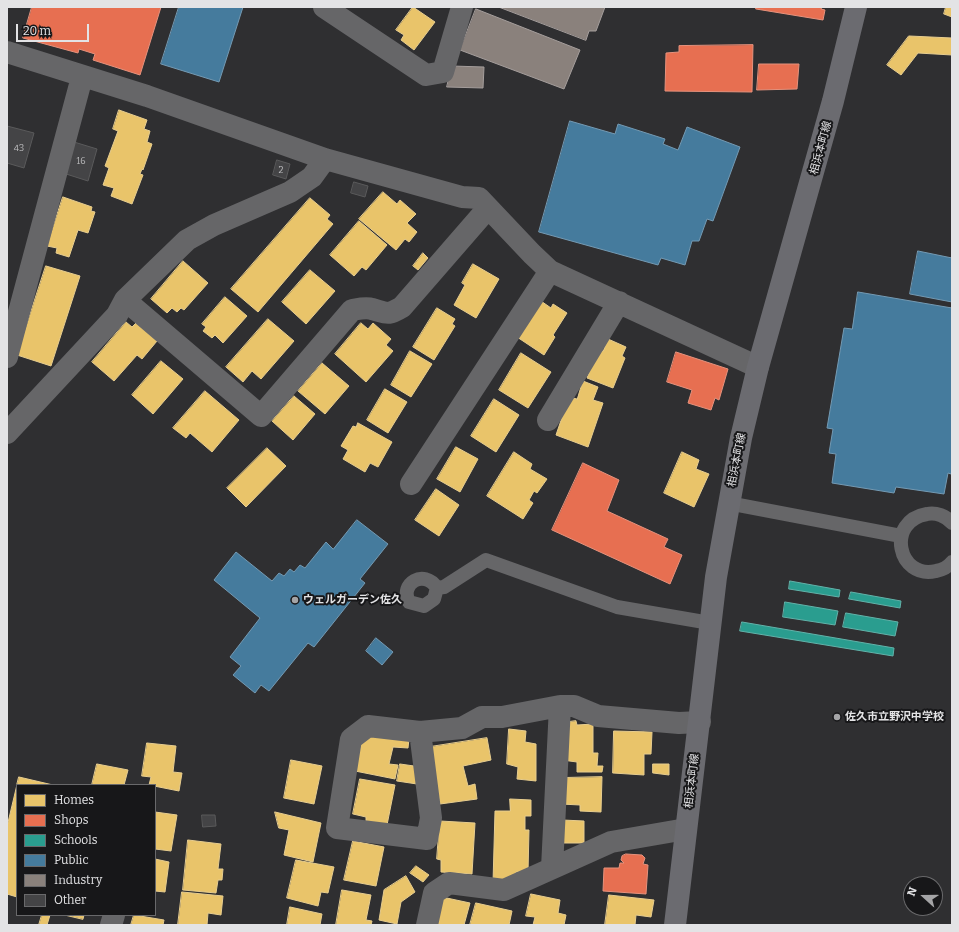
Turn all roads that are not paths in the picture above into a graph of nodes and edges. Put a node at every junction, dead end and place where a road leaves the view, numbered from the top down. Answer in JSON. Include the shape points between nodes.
{"nodes":[{"id":1,"x":324,"y":7,"type":"edge"},
{"id":2,"x":462,"y":7,"type":"edge"},
{"id":3,"x":856,"y":7,"type":"edge"},
{"id":4,"x":7,"y":52,"type":"edge"},
{"id":5,"x":82,"y":77,"type":"junction"},
{"id":6,"x":325,"y":159,"type":"junction"},
{"id":7,"x":488,"y":208,"type":"junction"},
{"id":8,"x":550,"y":271,"type":"junction"},
{"id":9,"x":125,"y":300,"type":"junction"},
{"id":10,"x":619,"y":302,"type":"junction"},
{"id":11,"x":7,"y":357,"type":"edge"},
{"id":12,"x":758,"y":367,"type":"junction"},
{"id":13,"x":548,"y":420,"type":"dead end"},
{"id":14,"x":7,"y":433,"type":"edge"},
{"id":15,"x":411,"y":484,"type":"dead end"},
{"id":16,"x":728,"y":503,"type":"junction"},
{"id":17,"x":952,"y":523,"type":"edge"},
{"id":18,"x":901,"y":536,"type":"junction"},
{"id":19,"x":952,"y":562,"type":"edge"},
{"id":20,"x":437,"y":588,"type":"dead end"},
{"id":21,"x":710,"y":623,"type":"junction"},
{"id":22,"x":560,"y":706,"type":"junction"},
{"id":23,"x":700,"y":722,"type":"junction"},
{"id":24,"x":420,"y":732,"type":"junction"},
{"id":25,"x":686,"y":830,"type":"junction"},
{"id":26,"x":552,"y":868,"type":"junction"},
{"id":27,"x":427,"y":925,"type":"edge"},
{"id":28,"x":675,"y":925,"type":"edge"}],
"edges":[{"from":1,"to":2,"type":"street","via":[[426,75],[443,72]]},
{"from":3,"to":12,"type":"main road","name":"相浜本町線","via":[[813,177]]},
{"from":4,"to":5,"type":"street"},
{"from":5,"to":6,"type":"street","via":[[147,96]]},
{"from":5,"to":11,"type":"street"},
{"from":6,"to":7,"type":"street","via":[[462,197],[479,198]]},
{"from":6,"to":9,"type":"street","via":[[312,177],[290,192],[214,225],[187,240]]},
{"from":7,"to":8,"type":"street"},
{"from":7,"to":9,"type":"street","via":[[402,307],[382,314],[371,308],[352,310],[261,416]]},
{"from":8,"to":10,"type":"street"},
{"from":8,"to":15,"type":"street"},
{"from":9,"to":14,"type":"street","via":[[116,315]]},
{"from":10,"to":12,"type":"street"},
{"from":10,"to":13,"type":"street"},
{"from":12,"to":16,"type":"main road","name":"相浜本町線","via":[[740,438]]},
{"from":16,"to":18,"type":"lane"},
{"from":16,"to":21,"type":"main road","name":"相浜本町線"},
{"from":17,"to":18,"type":"lane","via":[[941,515],[921,515],[912,519]]},
{"from":18,"to":19,"type":"lane","via":[[903,554],[915,568],[923,572],[933,572],[942,570]]},
{"from":20,"to":21,"type":"lane","via":[[486,560],[617,607]]},
{"from":21,"to":23,"type":"main road","name":"相浜本町線"},
{"from":22,"to":23,"type":"street","via":[[574,706],[598,716],[679,723]]},
{"from":22,"to":24,"type":"street","via":[[502,717],[482,717],[462,728]]},
{"from":22,"to":26,"type":"street"},
{"from":23,"to":25,"type":"main road","name":"相浜本町線"},
{"from":24,"to":24,"type":"street","via":[[368,726],[351,739],[337,828],[427,839],[431,818]]},
{"from":25,"to":26,"type":"street","via":[[611,842]]},
{"from":25,"to":28,"type":"main road","name":"相浜本町線"},
{"from":26,"to":27,"type":"street","via":[[504,890],[448,883],[434,893]]}]}
